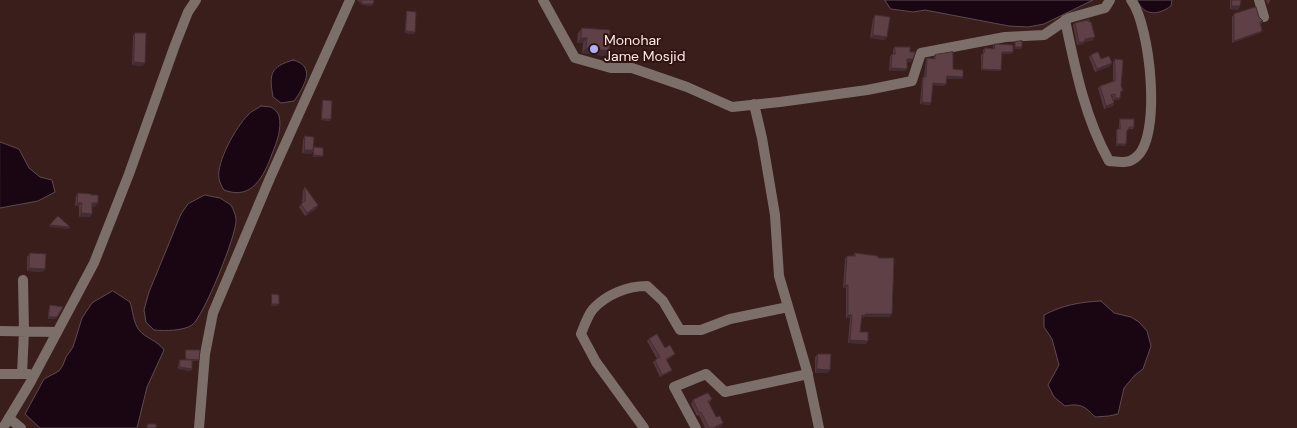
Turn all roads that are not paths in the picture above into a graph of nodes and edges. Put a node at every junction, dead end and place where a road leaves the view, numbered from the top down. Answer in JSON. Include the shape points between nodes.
{"nodes":[{"id":1,"x":196,"y":0,"type":"edge"},
{"id":2,"x":350,"y":0,"type":"edge"},
{"id":3,"x":543,"y":0,"type":"edge"},
{"id":4,"x":1110,"y":0,"type":"edge"},
{"id":5,"x":1131,"y":0,"type":"edge"},
{"id":6,"x":1259,"y":0,"type":"edge"},
{"id":7,"x":1264,"y":17,"type":"dead end"},
{"id":8,"x":1065,"y":20,"type":"junction"},
{"id":9,"x":754,"y":104,"type":"junction"},
{"id":10,"x":23,"y":280,"type":"dead end"},
{"id":11,"x":788,"y":308,"type":"junction"},
{"id":12,"x":0,"y":331,"type":"edge"},
{"id":13,"x":24,"y":332,"type":"junction"},
{"id":14,"x":57,"y":332,"type":"junction"},
{"id":15,"x":0,"y":374,"type":"edge"},
{"id":16,"x":22,"y":374,"type":"junction"},
{"id":17,"x":35,"y":374,"type":"junction"},
{"id":18,"x":808,"y":374,"type":"junction"},
{"id":19,"x":9,"y":418,"type":"junction"},
{"id":20,"x":3,"y":428,"type":"edge"},
{"id":21,"x":21,"y":428,"type":"edge"},
{"id":22,"x":199,"y":428,"type":"edge"},
{"id":23,"x":644,"y":428,"type":"edge"},
{"id":24,"x":696,"y":428,"type":"edge"},
{"id":25,"x":819,"y":428,"type":"edge"}],
"edges":[{"from":1,"to":14,"type":"street","via":[[175,45],[94,263]]},
{"from":2,"to":22,"type":"street","via":[[213,313],[205,354]]},
{"from":3,"to":9,"type":"street","via":[[575,58],[611,68],[632,68],[732,106]]},
{"from":4,"to":8,"type":"street","via":[[1105,8]]},
{"from":5,"to":8,"type":"street","via":[[1140,16],[1145,38],[1152,109],[1147,142],[1136,158],[1124,162],[1109,161],[1097,140],[1072,56]]},
{"from":6,"to":7,"type":"street"},
{"from":8,"to":9,"type":"street","via":[[1044,35],[1005,37],[921,53],[912,81]]},
{"from":9,"to":11,"type":"street","via":[[774,215],[779,276]]},
{"from":10,"to":13,"type":"street"},
{"from":11,"to":18,"type":"street"},
{"from":11,"to":23,"type":"street","via":[[730,319],[702,330],[680,330],[663,301],[647,286],[632,286],[611,295],[593,309],[580,334],[596,362]]},
{"from":12,"to":13,"type":"street"},
{"from":13,"to":14,"type":"street"},
{"from":13,"to":16,"type":"street"},
{"from":14,"to":17,"type":"street"},
{"from":15,"to":16,"type":"street"},
{"from":16,"to":17,"type":"street"},
{"from":17,"to":19,"type":"street"},
{"from":18,"to":24,"type":"street","via":[[725,392],[706,374],[674,387]]},
{"from":18,"to":25,"type":"street"},
{"from":19,"to":20,"type":"street"},
{"from":19,"to":21,"type":"street"}]}
